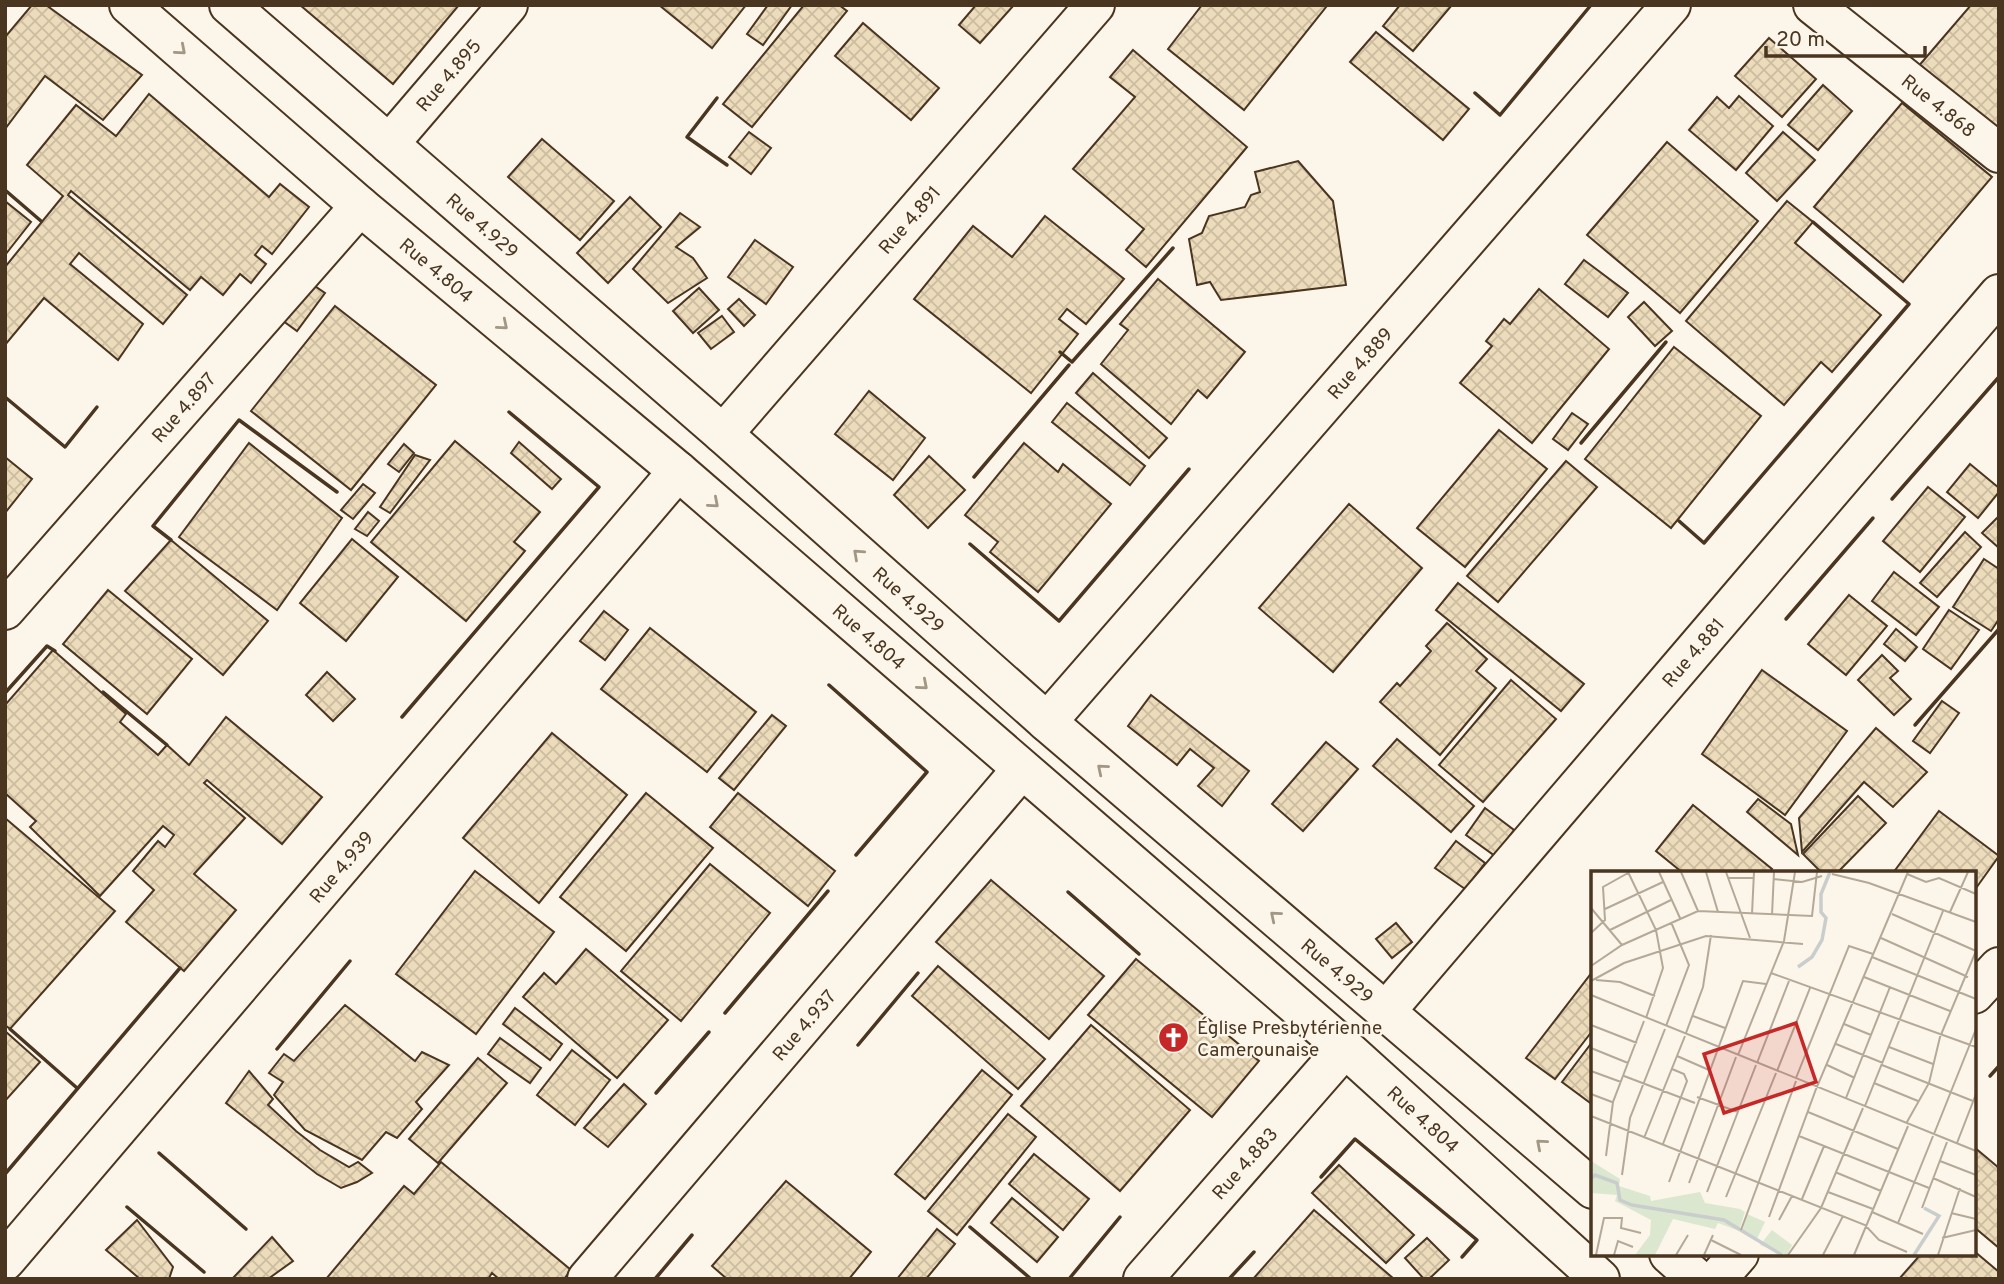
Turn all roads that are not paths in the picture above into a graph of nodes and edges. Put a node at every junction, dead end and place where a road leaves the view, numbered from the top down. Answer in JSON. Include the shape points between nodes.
{"nodes":[{"id":1,"x":129,"y":5,"type":"edge"},
{"id":2,"x":229,"y":5,"type":"edge"},
{"id":3,"x":508,"y":5,"type":"edge"},
{"id":4,"x":1095,"y":5,"type":"edge"},
{"id":5,"x":1671,"y":5,"type":"edge"},
{"id":6,"x":1813,"y":5,"type":"edge"},
{"id":7,"x":389,"y":144,"type":"junction"},
{"id":8,"x":1999,"y":153,"type":"edge"},
{"id":9,"x":360,"y":206,"type":"junction"},
{"id":10,"x":1999,"y":294,"type":"edge"},
{"id":11,"x":723,"y":434,"type":"junction"},
{"id":12,"x":678,"y":471,"type":"junction"},
{"id":13,"x":5,"y":610,"type":"edge"},
{"id":14,"x":1047,"y":722,"type":"junction"},
{"id":15,"x":1021,"y":770,"type":"junction"},
{"id":16,"x":1999,"y":967,"type":"edge"},
{"id":17,"x":1976,"y":993,"type":"edge"},
{"id":18,"x":1386,"y":1011,"type":"junction"},
{"id":19,"x":1345,"y":1048,"type":"junction"},
{"id":20,"x":1591,"y":1187,"type":"edge"},
{"id":21,"x":1671,"y":1256,"type":"edge"},
{"id":22,"x":1737,"y":1256,"type":"edge"},
{"id":23,"x":5,"y":1261,"type":"edge"},
{"id":24,"x":587,"y":1279,"type":"edge"},
{"id":25,"x":1143,"y":1279,"type":"edge"},
{"id":26,"x":1600,"y":1279,"type":"edge"},
{"id":27,"x":1697,"y":1279,"type":"edge"},
{"id":28,"x":1717,"y":1279,"type":"edge"}],
"edges":[{"from":1,"to":9,"type":"street","name":"Rue 4.804","one_way":true},
{"from":2,"to":7,"type":"street","name":"Rue 4.929"},
{"from":3,"to":7,"type":"street","name":"Rue 4.895"},
{"from":4,"to":11,"type":"street","name":"Rue 4.891"},
{"from":5,"to":14,"type":"street","name":"Rue 4.889"},
{"from":6,"to":8,"type":"street","name":"Rue 4.868"},
{"from":7,"to":11,"type":"street","name":"Rue 4.929"},
{"from":9,"to":12,"type":"street","name":"Rue 4.804","one_way":true},
{"from":9,"to":13,"type":"street","name":"Rue 4.897"},
{"from":10,"to":18,"type":"street","name":"Rue 4.881"},
{"from":14,"to":11,"type":"street","name":"Rue 4.929","one_way":true},
{"from":12,"to":15,"type":"street","name":"Rue 4.804","one_way":true},
{"from":12,"to":23,"type":"street","name":"Rue 4.939"},
{"from":18,"to":14,"type":"street","name":"Rue 4.929","one_way":true},
{"from":15,"to":19,"type":"street","name":"Rue 4.804"},
{"from":15,"to":24,"type":"street","name":"Rue 4.937"},
{"from":16,"to":17,"type":"street"},
{"from":20,"to":18,"type":"street","name":"Rue 4.929","one_way":true},
{"from":19,"to":25,"type":"street","name":"Rue 4.883"},
{"from":19,"to":26,"type":"street","name":"Rue 4.804"},
{"from":21,"to":27,"type":"street"},
{"from":22,"to":28,"type":"street"}]}
